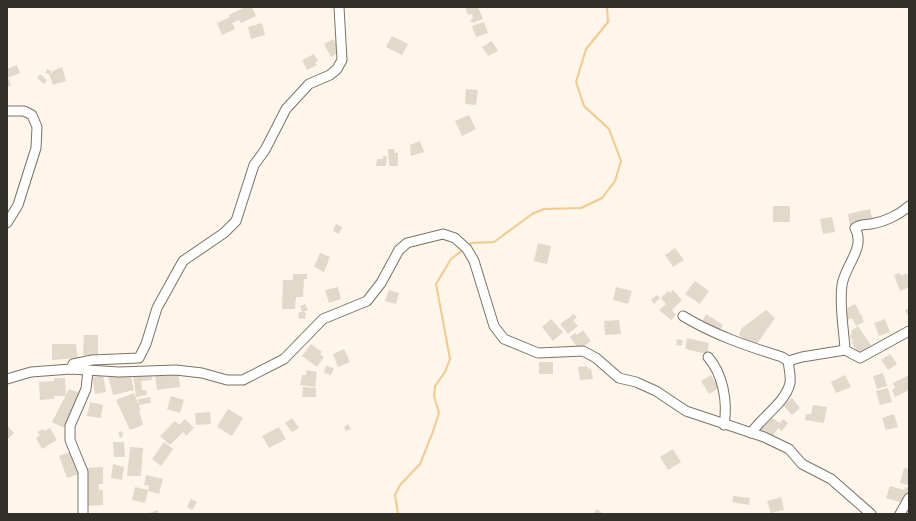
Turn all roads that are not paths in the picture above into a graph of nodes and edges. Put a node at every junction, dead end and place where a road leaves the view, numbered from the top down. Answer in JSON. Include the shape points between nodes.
{"nodes":[{"id":1,"x":339,"y":7,"type":"edge"},
{"id":2,"x":7,"y":111,"type":"edge"},
{"id":3,"x":909,"y":206,"type":"edge"},
{"id":4,"x":7,"y":223,"type":"edge"},
{"id":5,"x":683,"y":316,"type":"dead end"},
{"id":6,"x":909,"y":331,"type":"edge"},
{"id":7,"x":845,"y":350,"type":"junction"},
{"id":8,"x":708,"y":357,"type":"dead end"},
{"id":9,"x":788,"y":362,"type":"junction"},
{"id":10,"x":71,"y":369,"type":"junction"},
{"id":11,"x":88,"y":370,"type":"junction"},
{"id":12,"x":7,"y":379,"type":"edge"},
{"id":13,"x":724,"y":425,"type":"junction"},
{"id":14,"x":751,"y":433,"type":"junction"},
{"id":15,"x":909,"y":498,"type":"edge"},
{"id":16,"x":83,"y":514,"type":"edge"},
{"id":17,"x":871,"y":514,"type":"edge"},
{"id":18,"x":900,"y":514,"type":"edge"}],
"edges":[{"from":1,"to":10,"type":"street","via":[[342,60],[337,69],[330,76],[309,84],[286,109],[254,166],[236,221],[224,233],[183,261],[157,308],[139,358],[92,360],[73,364]]},
{"from":2,"to":4,"type":"street","via":[[24,111],[32,115],[37,127],[36,148],[31,167],[18,205]]},
{"from":3,"to":7,"type":"street","via":[[902,212],[855,228],[859,236],[858,245],[842,284]]},
{"from":5,"to":9,"type":"street","via":[[705,330],[782,357]]},
{"from":6,"to":7,"type":"street","via":[[860,358]]},
{"from":7,"to":9,"type":"street","via":[[802,357]]},
{"from":8,"to":13,"type":"street","via":[[718,371],[726,412]]},
{"from":9,"to":14,"type":"street","via":[[790,384],[780,401]]},
{"from":10,"to":11,"type":"street"},
{"from":10,"to":12,"type":"street","via":[[31,372]]},
{"from":11,"to":13,"type":"street","via":[[176,370],[202,373],[227,380],[243,380],[284,359],[323,319],[367,301],[381,283],[398,250],[407,243],[443,234],[455,238],[467,249],[474,261],[494,326],[504,339],[538,353],[583,351],[596,358],[619,378],[643,385],[686,411]]},
{"from":11,"to":16,"type":"street","via":[[86,389],[70,426],[70,440],[83,472]]},
{"from":13,"to":14,"type":"street"},
{"from":14,"to":17,"type":"street","via":[[789,449],[802,464],[831,479]]},
{"from":15,"to":18,"type":"street"}]}
